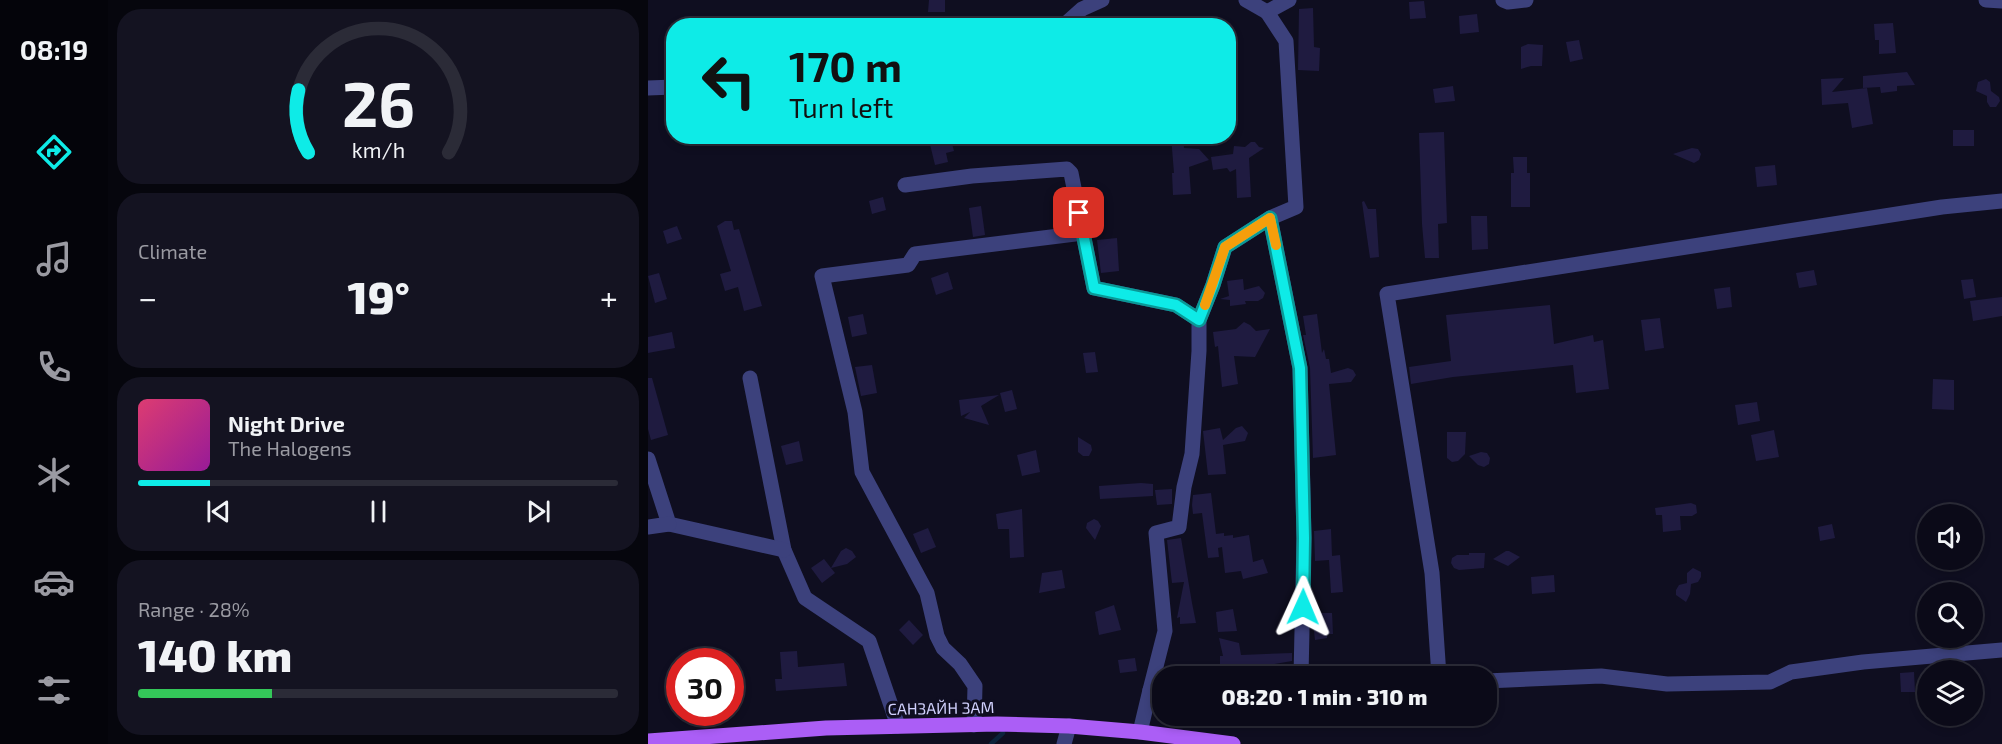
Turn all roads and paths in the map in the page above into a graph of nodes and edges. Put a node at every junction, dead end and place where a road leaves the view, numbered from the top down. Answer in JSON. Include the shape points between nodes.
{"nodes":[{"id":1,"x":1102,"y":0,"type":"edge"},
{"id":2,"x":1246,"y":0,"type":"edge"},
{"id":3,"x":1289,"y":0,"type":"edge"},
{"id":4,"x":1503,"y":0,"type":"edge"},
{"id":5,"x":1526,"y":0,"type":"edge"},
{"id":6,"x":1986,"y":0,"type":"edge"},
{"id":7,"x":2002,"y":0,"type":"edge"},
{"id":8,"x":1267,"y":12,"type":"junction"},
{"id":9,"x":1072,"y":18,"type":"edge"},
{"id":10,"x":666,"y":87,"type":"edge"},
{"id":11,"x":648,"y":88,"type":"edge"},
{"id":12,"x":906,"y":185,"type":"dead end"},
{"id":13,"x":2002,"y":201,"type":"edge"},
{"id":14,"x":1270,"y":218,"type":"junction"},
{"id":15,"x":1083,"y":233,"type":"junction"},
{"id":16,"x":1199,"y":320,"type":"junction"},
{"id":17,"x":750,"y":378,"type":"dead end"},
{"id":18,"x":648,"y":459,"type":"edge"},
{"id":19,"x":669,"y":524,"type":"junction"},
{"id":20,"x":648,"y":527,"type":"edge"},
{"id":21,"x":784,"y":550,"type":"junction"},
{"id":22,"x":2002,"y":650,"type":"edge"},
{"id":23,"x":1160,"y":666,"type":"edge"},
{"id":24,"x":1301,"y":666,"type":"edge"},
{"id":25,"x":1438,"y":666,"type":"edge"},
{"id":26,"x":1497,"y":681,"type":"edge"},
{"id":27,"x":1152,"y":700,"type":"edge"},
{"id":28,"x":974,"y":724,"type":"junction"},
{"id":29,"x":898,"y":726,"type":"junction"},
{"id":30,"x":1070,"y":726,"type":"junction"},
{"id":31,"x":1140,"y":732,"type":"junction"},
{"id":32,"x":648,"y":741,"type":"edge"},
{"id":33,"x":1064,"y":744,"type":"edge"},
{"id":34,"x":1233,"y":744,"type":"edge"}],
"edges":[{"from":1,"to":9,"type":"street"},
{"from":2,"to":8,"type":"street"},
{"from":3,"to":8,"type":"street"},
{"from":4,"to":5,"type":"street"},
{"from":6,"to":7,"type":"street"},
{"from":8,"to":14,"type":"street","via":[[1286,41],[1296,207]]},
{"from":10,"to":11,"type":"street"},
{"from":12,"to":15,"type":"street","via":[[1067,169]]},
{"from":13,"to":25,"type":"street","via":[[1942,207],[1387,294],[1431,573]]},
{"from":14,"to":16,"type":"street","via":[[1225,247]]},
{"from":14,"to":24,"type":"street","via":[[1300,368],[1304,538]]},
{"from":15,"to":16,"type":"street","via":[[1094,288],[1176,305]]},
{"from":15,"to":28,"type":"street","via":[[915,254],[908,265],[822,276],[855,412],[862,472],[927,593],[943,648],[975,686]]},
{"from":16,"to":23,"type":"street","via":[[1192,454],[1179,527],[1156,533],[1165,631]]},
{"from":17,"to":21,"type":"street"},
{"from":18,"to":19,"type":"street"},
{"from":19,"to":20,"type":"street"},
{"from":19,"to":21,"type":"street"},
{"from":21,"to":29,"type":"street","via":[[805,597],[869,641]]},
{"from":22,"to":26,"type":"street","via":[[1863,662],[1791,672],[1770,682],[1667,684],[1601,676]]},
{"from":27,"to":31,"type":"street"},
{"from":28,"to":29,"type":"main road","name":"САНЗАЙН ЗАМ"},
{"from":28,"to":30,"type":"main road","name":"САНЗАЙН ЗАМ"},
{"from":29,"to":32,"type":"main road","name":"САНЗАЙН ЗАМ"},
{"from":30,"to":31,"type":"main road","name":"САНЗАЙН ЗАМ"},
{"from":30,"to":33,"type":"street"},
{"from":31,"to":34,"type":"main road","name":"САНЗАЙН ЗАМ"}]}
